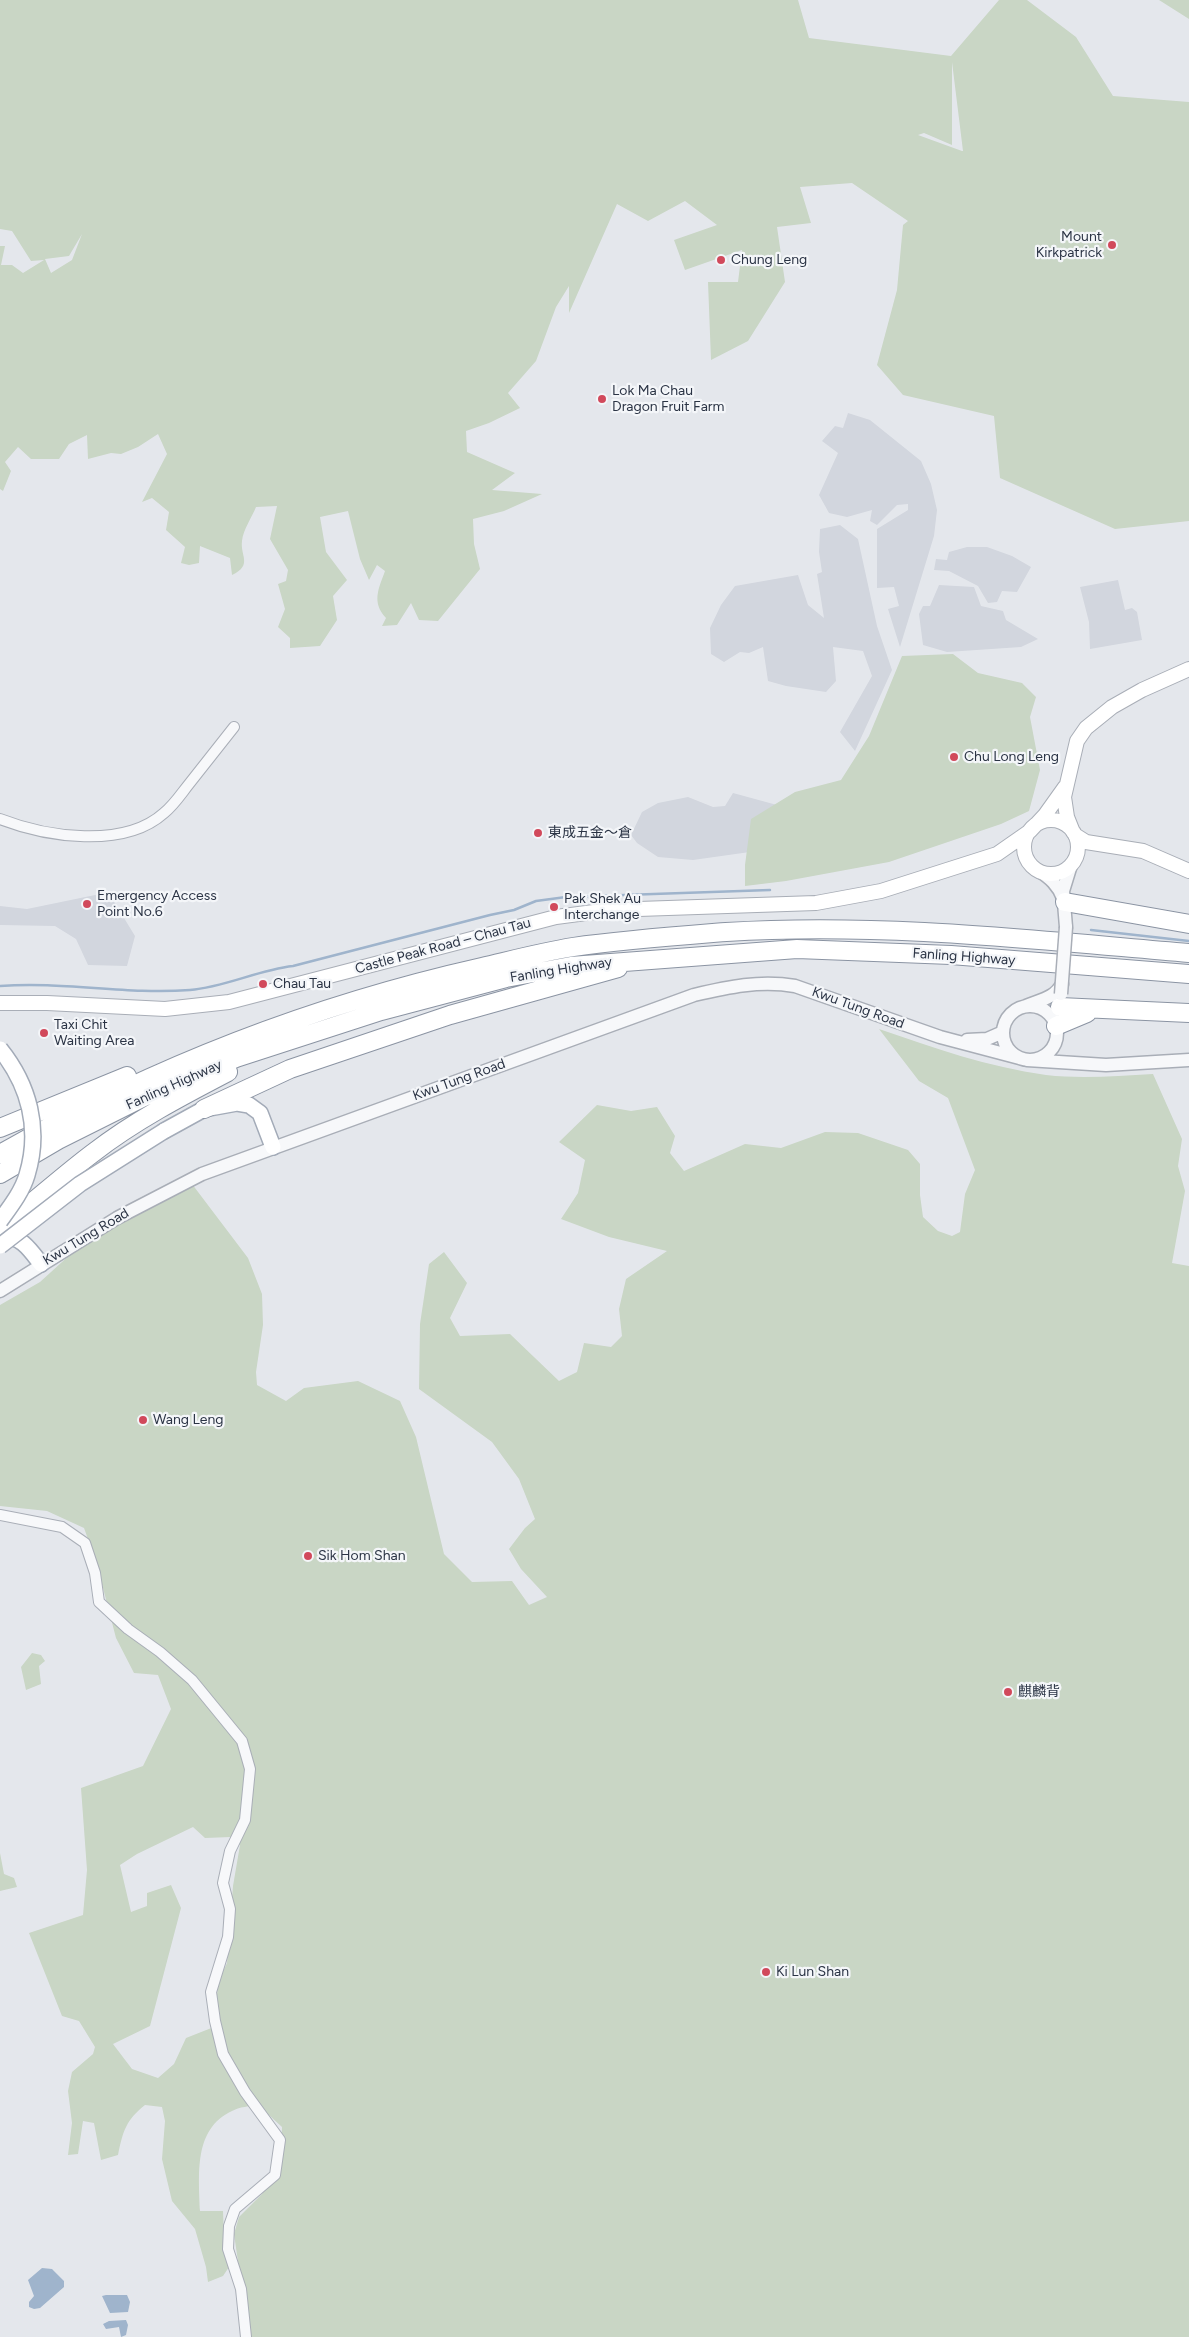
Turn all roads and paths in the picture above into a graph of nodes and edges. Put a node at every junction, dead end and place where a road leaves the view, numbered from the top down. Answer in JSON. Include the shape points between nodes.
{"nodes":[{"id":1,"x":1186,"y":672,"type":"edge"},
{"id":2,"x":234,"y":727,"type":"dead end"},
{"id":3,"x":1065,"y":787,"type":"junction"},
{"id":4,"x":0,"y":819,"type":"edge"},
{"id":5,"x":1028,"y":833,"type":"junction"},
{"id":6,"x":1074,"y":833,"type":"junction"},
{"id":7,"x":1106,"y":845,"type":"junction"},
{"id":8,"x":997,"y":854,"type":"junction"},
{"id":9,"x":1074,"y":861,"type":"junction"},
{"id":10,"x":1034,"y":867,"type":"junction"},
{"id":11,"x":1189,"y":871,"type":"edge"},
{"id":12,"x":1065,"y":902,"type":"junction"},
{"id":13,"x":1189,"y":924,"type":"edge"},
{"id":14,"x":1189,"y":953,"type":"edge"},
{"id":15,"x":647,"y":959,"type":"junction"},
{"id":16,"x":1189,"y":974,"type":"edge"},
{"id":17,"x":0,"y":1003,"type":"edge"},
{"id":18,"x":1058,"y":1006,"type":"junction"},
{"id":19,"x":1022,"y":1007,"type":"junction"},
{"id":20,"x":1189,"y":1013,"type":"edge"},
{"id":21,"x":307,"y":1015,"type":"junction"},
{"id":22,"x":1003,"y":1032,"type":"junction"},
{"id":23,"x":940,"y":1037,"type":"junction"},
{"id":24,"x":294,"y":1039,"type":"junction"},
{"id":25,"x":1054,"y":1044,"type":"junction"},
{"id":26,"x":0,"y":1049,"type":"edge"},
{"id":27,"x":1027,"y":1060,"type":"junction"},
{"id":28,"x":1189,"y":1060,"type":"edge"},
{"id":29,"x":1063,"y":1064,"type":"junction"},
{"id":30,"x":204,"y":1108,"type":"junction"},
{"id":31,"x":26,"y":1117,"type":"junction"},
{"id":32,"x":0,"y":1124,"type":"edge"},
{"id":33,"x":0,"y":1128,"type":"edge"},
{"id":34,"x":273,"y":1147,"type":"junction"},
{"id":35,"x":0,"y":1154,"type":"edge"},
{"id":36,"x":0,"y":1174,"type":"edge"},
{"id":37,"x":0,"y":1221,"type":"edge"},
{"id":38,"x":0,"y":1228,"type":"edge"},
{"id":39,"x":0,"y":1236,"type":"edge"},
{"id":40,"x":0,"y":1246,"type":"edge"},
{"id":41,"x":41,"y":1264,"type":"junction"},
{"id":42,"x":0,"y":1290,"type":"edge"},
{"id":43,"x":0,"y":1515,"type":"edge"},
{"id":44,"x":246,"y":2337,"type":"edge"}],
"edges":[{"from":1,"to":3,"type":"main road","via":[[1142,690],[1086,728],[1077,741]]},
{"from":2,"to":4,"type":"street","via":[[170,808],[141,828],[113,835],[67,834]]},
{"from":3,"to":5,"type":"main road"},
{"from":3,"to":6,"type":"main road","via":[[1065,808]]},
{"from":5,"to":6,"type":"main road","via":[[1042,822],[1051,820]]},
{"from":5,"to":8,"type":"main road"},
{"from":5,"to":10,"type":"main road","via":[[1024,850]]},
{"from":6,"to":7,"type":"main road","via":[[1086,842]]},
{"from":6,"to":9,"type":"main road","via":[[1078,848]]},
{"from":7,"to":9,"type":"main road","via":[[1086,847]]},
{"from":7,"to":11,"type":"main road","via":[[1142,851]]},
{"from":8,"to":10,"type":"main road","via":[[1021,857]]},
{"from":8,"to":17,"type":"main road","name":"Castle Peak Road – Chau Tau","via":[[889,889],[816,903],[609,910],[556,917],[229,1002],[166,1009]]},
{"from":9,"to":10,"type":"main road","via":[[1056,874]]},
{"from":9,"to":12,"type":"street","via":[[1065,883]]},
{"from":10,"to":12,"type":"street","via":[[1051,879]]},
{"from":12,"to":13,"type":"highway"},
{"from":12,"to":18,"type":"street","bridge":true,"via":[[1066,927]]},
{"from":14,"to":21,"type":"highway","name":"Fanling Highway","via":[[908,932],[727,932],[569,948],[441,976]]},
{"from":15,"to":16,"type":"highway","name":"Fanling Highway","via":[[811,949],[957,956]]},
{"from":15,"to":24,"type":"highway","name":"Fanling Highway","via":[[578,964],[506,978],[381,1011]]},
{"from":15,"to":30,"type":"highway","via":[[403,1030],[290,1069]]},
{"from":18,"to":19,"type":"street"},
{"from":18,"to":19,"type":"street","via":[[1057,992]]},
{"from":18,"to":20,"type":"highway"},
{"from":18,"to":25,"type":"street"},
{"from":18,"to":29,"type":"street"},
{"from":19,"to":22,"type":"street","via":[[1008,1016]]},
{"from":21,"to":31,"type":"highway","via":[[201,1047]]},
{"from":21,"to":35,"type":"highway","name":"Fanling Highway","via":[[137,1083]]},
{"from":22,"to":23,"type":"street","name":"Kwu Tung Road","via":[[987,1039]]},
{"from":22,"to":27,"type":"street","via":[[1007,1048]]},
{"from":23,"to":27,"type":"street","name":"Kwu Tung Road"},
{"from":23,"to":34,"type":"street","name":"Kwu Tung Road","via":[[795,986],[750,983],[675,1002]]},
{"from":24,"to":36,"type":"highway","name":"Fanling Highway","via":[[162,1088],[58,1140]]},
{"from":24,"to":38,"type":"highway","via":[[152,1114],[93,1152]]},
{"from":25,"to":27,"type":"street","via":[[1044,1056]]},
{"from":25,"to":29,"type":"street"},
{"from":26,"to":37,"type":"main road","bridge":true,"via":[[23,1084],[33,1130],[27,1175],[17,1197]]},
{"from":27,"to":29,"type":"street","name":"Kwu Tung Road"},
{"from":28,"to":29,"type":"street","name":"Kwu Tung Road"},
{"from":30,"to":34,"type":"main road","via":[[249,1105],[260,1113]]},
{"from":30,"to":40,"type":"main road","bridge":true,"via":[[80,1184]]},
{"from":31,"to":32,"type":"highway"},
{"from":31,"to":33,"type":"highway"},
{"from":34,"to":41,"type":"street","name":"Kwu Tung Road","via":[[202,1174],[155,1197]]},
{"from":39,"to":41,"type":"main road","via":[[19,1239]]},
{"from":41,"to":42,"type":"street","name":"Kwu Tung Road"},
{"from":43,"to":44,"type":"street","via":[[62,1527],[85,1543],[95,1573],[99,1602],[192,1680],[242,1741],[250,1769],[245,1820],[230,1851],[223,1883],[230,1909],[228,1936],[211,1992],[224,2054],[244,2092],[280,2140],[275,2175],[235,2209],[229,2226],[228,2249],[241,2289]]}]}
